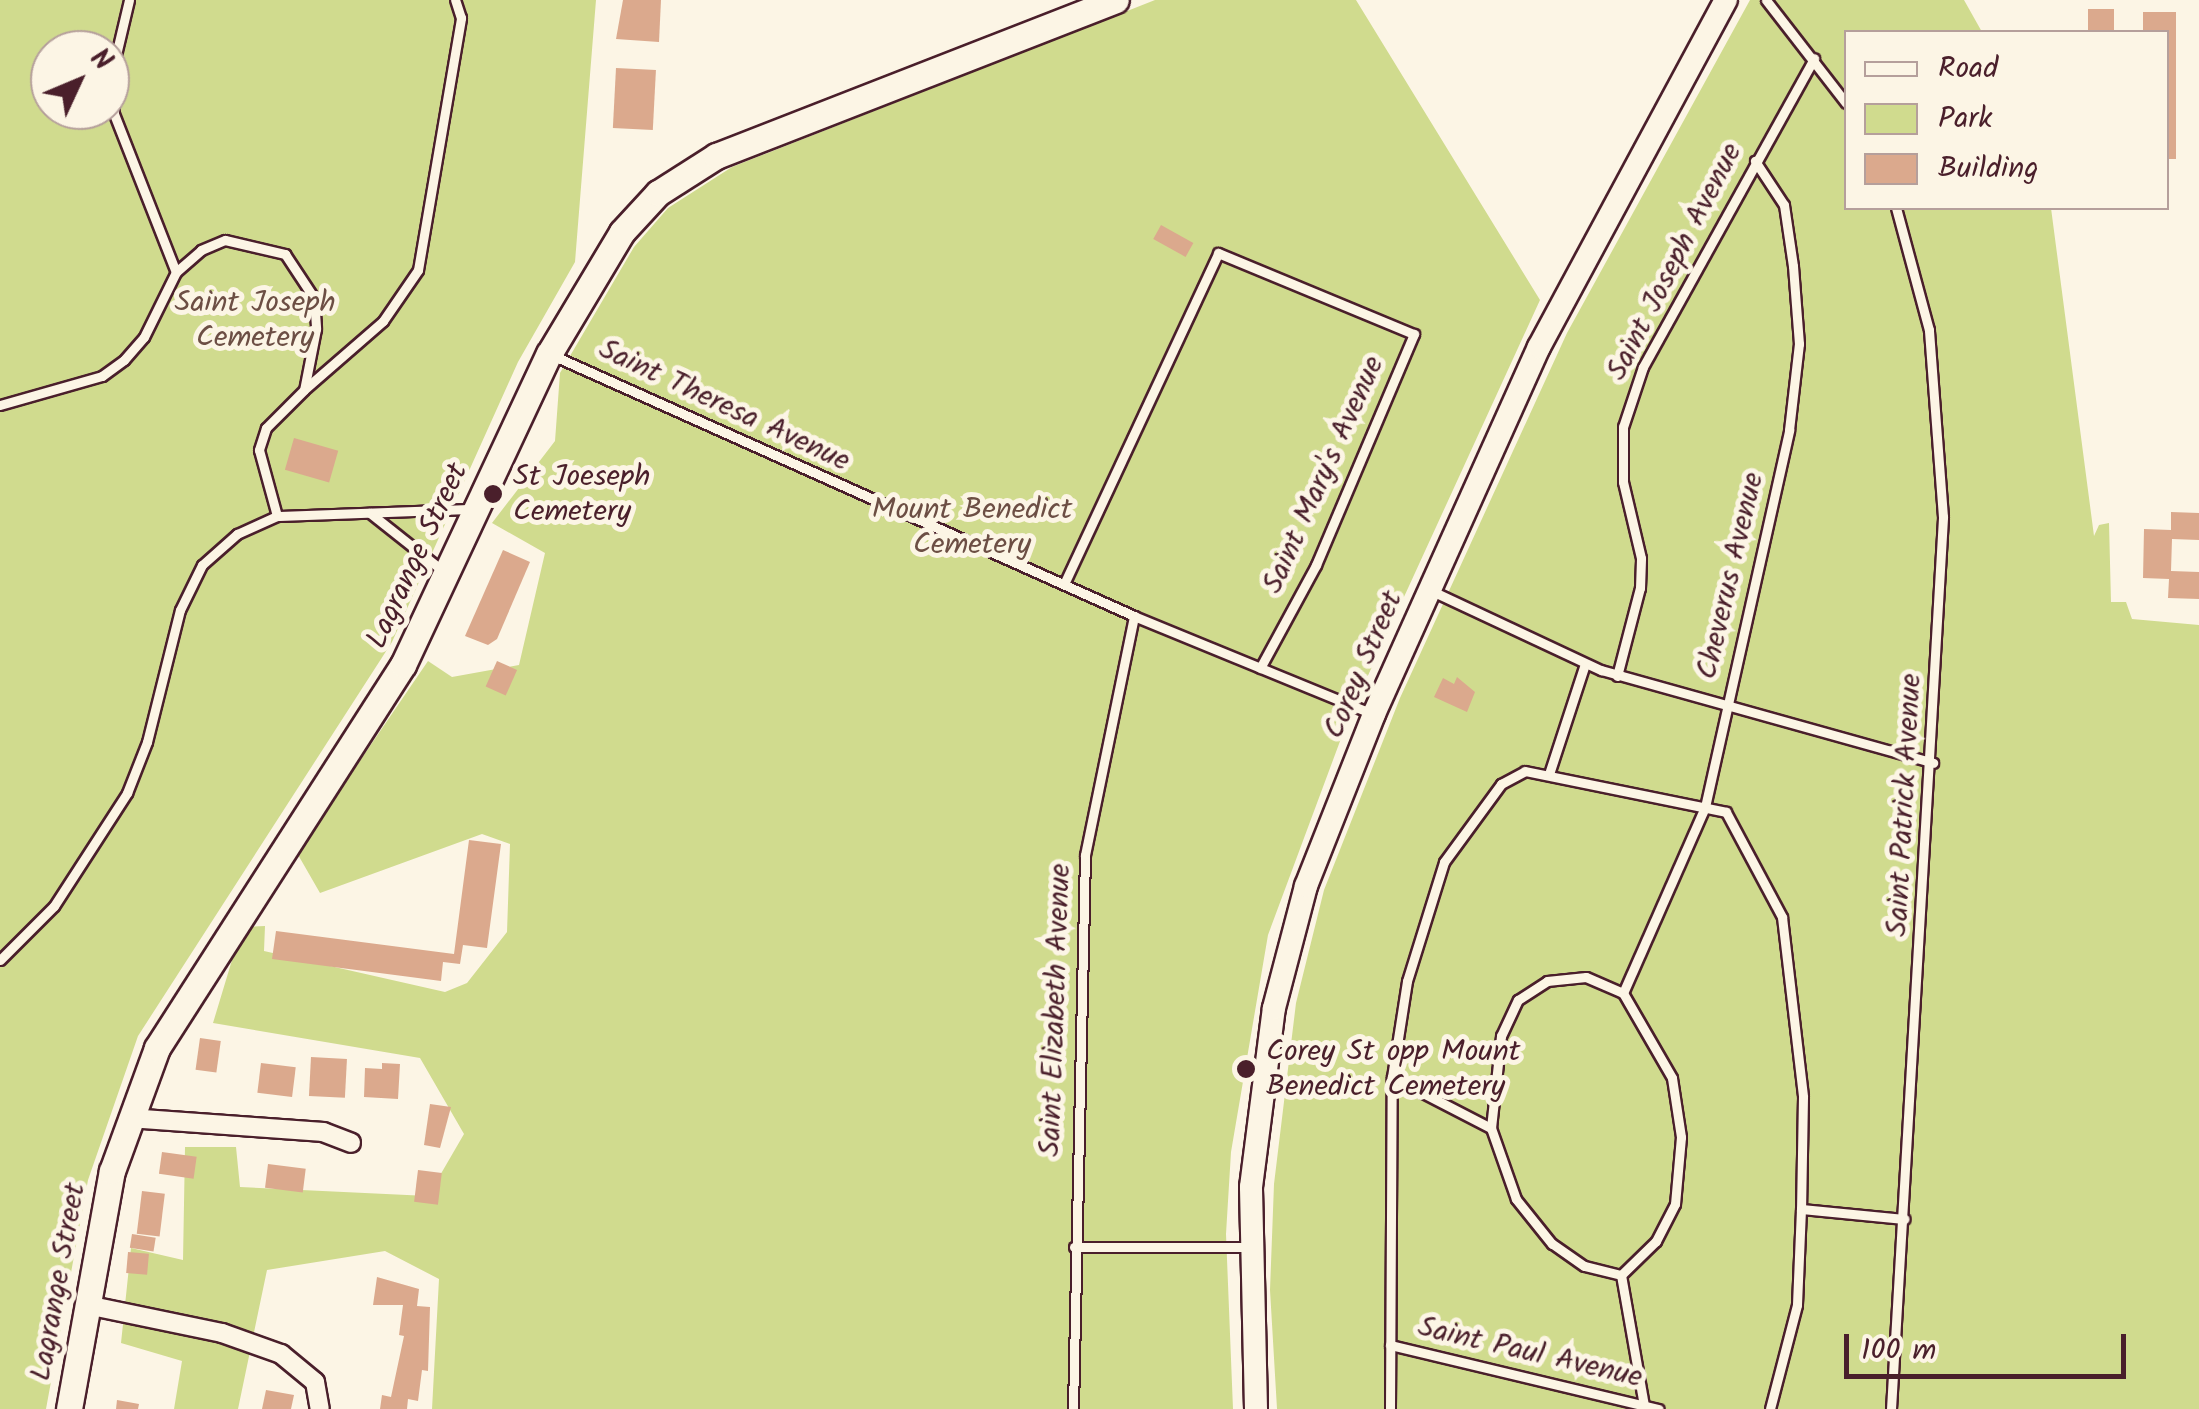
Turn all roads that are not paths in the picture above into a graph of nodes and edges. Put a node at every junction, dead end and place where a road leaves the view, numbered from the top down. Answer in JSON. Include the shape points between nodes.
{"nodes":[{"id":1,"x":130,"y":0,"type":"edge"},
{"id":2,"x":455,"y":0,"type":"edge"},
{"id":3,"x":1116,"y":0,"type":"edge"},
{"id":4,"x":1726,"y":0,"type":"edge"},
{"id":5,"x":1766,"y":0,"type":"edge"},
{"id":6,"x":1814,"y":58,"type":"junction"},
{"id":7,"x":1844,"y":100,"type":"edge"},
{"id":8,"x":1755,"y":161,"type":"junction"},
{"id":9,"x":1897,"y":210,"type":"edge"},
{"id":10,"x":176,"y":272,"type":"junction"},
{"id":11,"x":549,"y":354,"type":"junction"},
{"id":12,"x":304,"y":390,"type":"junction"},
{"id":13,"x":0,"y":405,"type":"edge"},
{"id":14,"x":477,"y":508,"type":"junction"},
{"id":15,"x":370,"y":513,"type":"junction"},
{"id":16,"x":277,"y":516,"type":"junction"},
{"id":17,"x":447,"y":574,"type":"junction"},
{"id":18,"x":1064,"y":584,"type":"junction"},
{"id":19,"x":1429,"y":590,"type":"junction"},
{"id":20,"x":1134,"y":616,"type":"junction"},
{"id":21,"x":1585,"y":664,"type":"junction"},
{"id":22,"x":1260,"y":668,"type":"junction"},
{"id":23,"x":1617,"y":676,"type":"junction"},
{"id":24,"x":1726,"y":704,"type":"junction"},
{"id":25,"x":1374,"y":714,"type":"junction"},
{"id":26,"x":1933,"y":763,"type":"junction"},
{"id":27,"x":1549,"y":774,"type":"junction"},
{"id":28,"x":1705,"y":807,"type":"junction"},
{"id":29,"x":0,"y":960,"type":"edge"},
{"id":30,"x":1623,"y":993,"type":"junction"},
{"id":31,"x":1392,"y":1077,"type":"junction"},
{"id":32,"x":129,"y":1118,"type":"junction"},
{"id":33,"x":1492,"y":1128,"type":"junction"},
{"id":34,"x":351,"y":1144,"type":"dead end"},
{"id":35,"x":1801,"y":1210,"type":"junction"},
{"id":36,"x":1905,"y":1218,"type":"junction"},
{"id":37,"x":1074,"y":1246,"type":"junction"},
{"id":38,"x":1248,"y":1247,"type":"junction"},
{"id":39,"x":1621,"y":1276,"type":"junction"},
{"id":40,"x":87,"y":1305,"type":"junction"},
{"id":41,"x":1390,"y":1345,"type":"junction"},
{"id":42,"x":1644,"y":1405,"type":"junction"},
{"id":43,"x":68,"y":1409,"type":"edge"},
{"id":44,"x":320,"y":1409,"type":"edge"},
{"id":45,"x":1072,"y":1409,"type":"edge"},
{"id":46,"x":1256,"y":1409,"type":"edge"},
{"id":47,"x":1390,"y":1409,"type":"edge"},
{"id":48,"x":1658,"y":1409,"type":"edge"},
{"id":49,"x":1770,"y":1409,"type":"edge"},
{"id":50,"x":1890,"y":1409,"type":"edge"}],
"edges":[{"from":1,"to":10,"type":"lane","via":[[112,72],[114,114]]},
{"from":2,"to":12,"type":"lane","via":[[461,18],[418,270],[383,321]]},
{"from":3,"to":11,"type":"main road","name":"Lagrange Street","via":[[691,169],[630,222]]},
{"from":4,"to":19,"type":"street","name":"Corey Street","via":[[1556,312]]},
{"from":5,"to":6,"type":"lane"},
{"from":6,"to":7,"type":"lane"},
{"from":6,"to":8,"type":"lane","name":"Saint Joseph Avenue"},
{"from":8,"to":23,"type":"lane","name":"Saint Joseph Avenue","via":[[1643,367],[1623,427],[1623,482],[1641,558]]},
{"from":8,"to":24,"type":"lane","name":"Cheverus Avenue","via":[[1784,205],[1799,344],[1763,567]]},
{"from":9,"to":26,"type":"lane","name":"Saint Patrick Avenue","via":[[1929,330],[1940,423]]},
{"from":10,"to":12,"type":"lane","via":[[225,240],[285,254],[314,298],[314,357]]},
{"from":10,"to":13,"type":"lane","via":[[144,336],[124,360],[102,376]]},
{"from":11,"to":14,"type":"main road","name":"Lagrange Street"},
{"from":11,"to":18,"type":"lane","name":"Saint Theresa Avenue"},
{"from":12,"to":16,"type":"lane","via":[[266,428],[259,450]]},
{"from":14,"to":15,"type":"lane"},
{"from":14,"to":17,"type":"main road","name":"Lagrange Street"},
{"from":15,"to":16,"type":"lane"},
{"from":15,"to":17,"type":"lane"},
{"from":16,"to":29,"type":"lane","via":[[237,534],[202,565],[180,610],[147,742],[127,793],[54,906]]},
{"from":17,"to":32,"type":"main road","name":"Lagrange Street","via":[[404,665],[184,1000]]},
{"from":18,"to":20,"type":"lane","name":"Saint Theresa Avenue"},
{"from":18,"to":22,"type":"lane","name":"Saint Mary's Avenue","via":[[1218,253],[1414,334],[1316,565]]},
{"from":19,"to":21,"type":"lane"},
{"from":19,"to":25,"type":"street","name":"Corey Street"},
{"from":20,"to":22,"type":"lane","name":"Saint Theresa Avenue"},
{"from":20,"to":37,"type":"lane","name":"Saint Elizabeth Avenue","via":[[1085,855]]},
{"from":21,"to":23,"type":"lane"},
{"from":21,"to":27,"type":"lane"},
{"from":22,"to":25,"type":"lane","name":"Saint Theresa Avenue"},
{"from":23,"to":24,"type":"lane"},
{"from":24,"to":26,"type":"lane"},
{"from":24,"to":28,"type":"lane","name":"Cheverus Avenue"},
{"from":25,"to":38,"type":"street","name":"Corey Street","via":[[1288,943],[1264,1078]]},
{"from":26,"to":36,"type":"lane","name":"Saint Patrick Avenue"},
{"from":27,"to":28,"type":"lane"},
{"from":27,"to":31,"type":"lane","via":[[1525,771],[1501,784],[1444,862],[1407,981]]},
{"from":28,"to":30,"type":"lane","name":"Cheverus Avenue"},
{"from":28,"to":35,"type":"lane","via":[[1726,812],[1782,917],[1802,1097]]},
{"from":30,"to":33,"type":"lane","via":[[1586,977],[1547,982],[1518,1000],[1501,1036]]},
{"from":30,"to":39,"type":"lane","via":[[1672,1078],[1681,1138],[1675,1204],[1656,1241]]},
{"from":31,"to":33,"type":"lane"},
{"from":31,"to":41,"type":"lane"},
{"from":32,"to":34,"type":"street","via":[[323,1132]]},
{"from":32,"to":40,"type":"main road","name":"Lagrange Street"},
{"from":33,"to":39,"type":"lane","via":[[1516,1198],[1552,1244],[1584,1266]]},
{"from":35,"to":36,"type":"lane"},
{"from":35,"to":49,"type":"lane","via":[[1797,1305]]},
{"from":36,"to":50,"type":"lane","name":"Saint Patrick Avenue"},
{"from":37,"to":38,"type":"lane"},
{"from":37,"to":45,"type":"lane","name":"Saint Elizabeth Avenue"},
{"from":38,"to":46,"type":"street","name":"Corey Street"},
{"from":39,"to":42,"type":"lane"},
{"from":40,"to":43,"type":"main road","name":"Lagrange Street"},
{"from":40,"to":44,"type":"street","via":[[207,1329],[280,1354],[314,1382]]},
{"from":41,"to":42,"type":"lane","name":"Saint Paul Avenue"},
{"from":41,"to":47,"type":"lane"},
{"from":42,"to":48,"type":"lane","name":"Saint Paul Avenue"}]}
